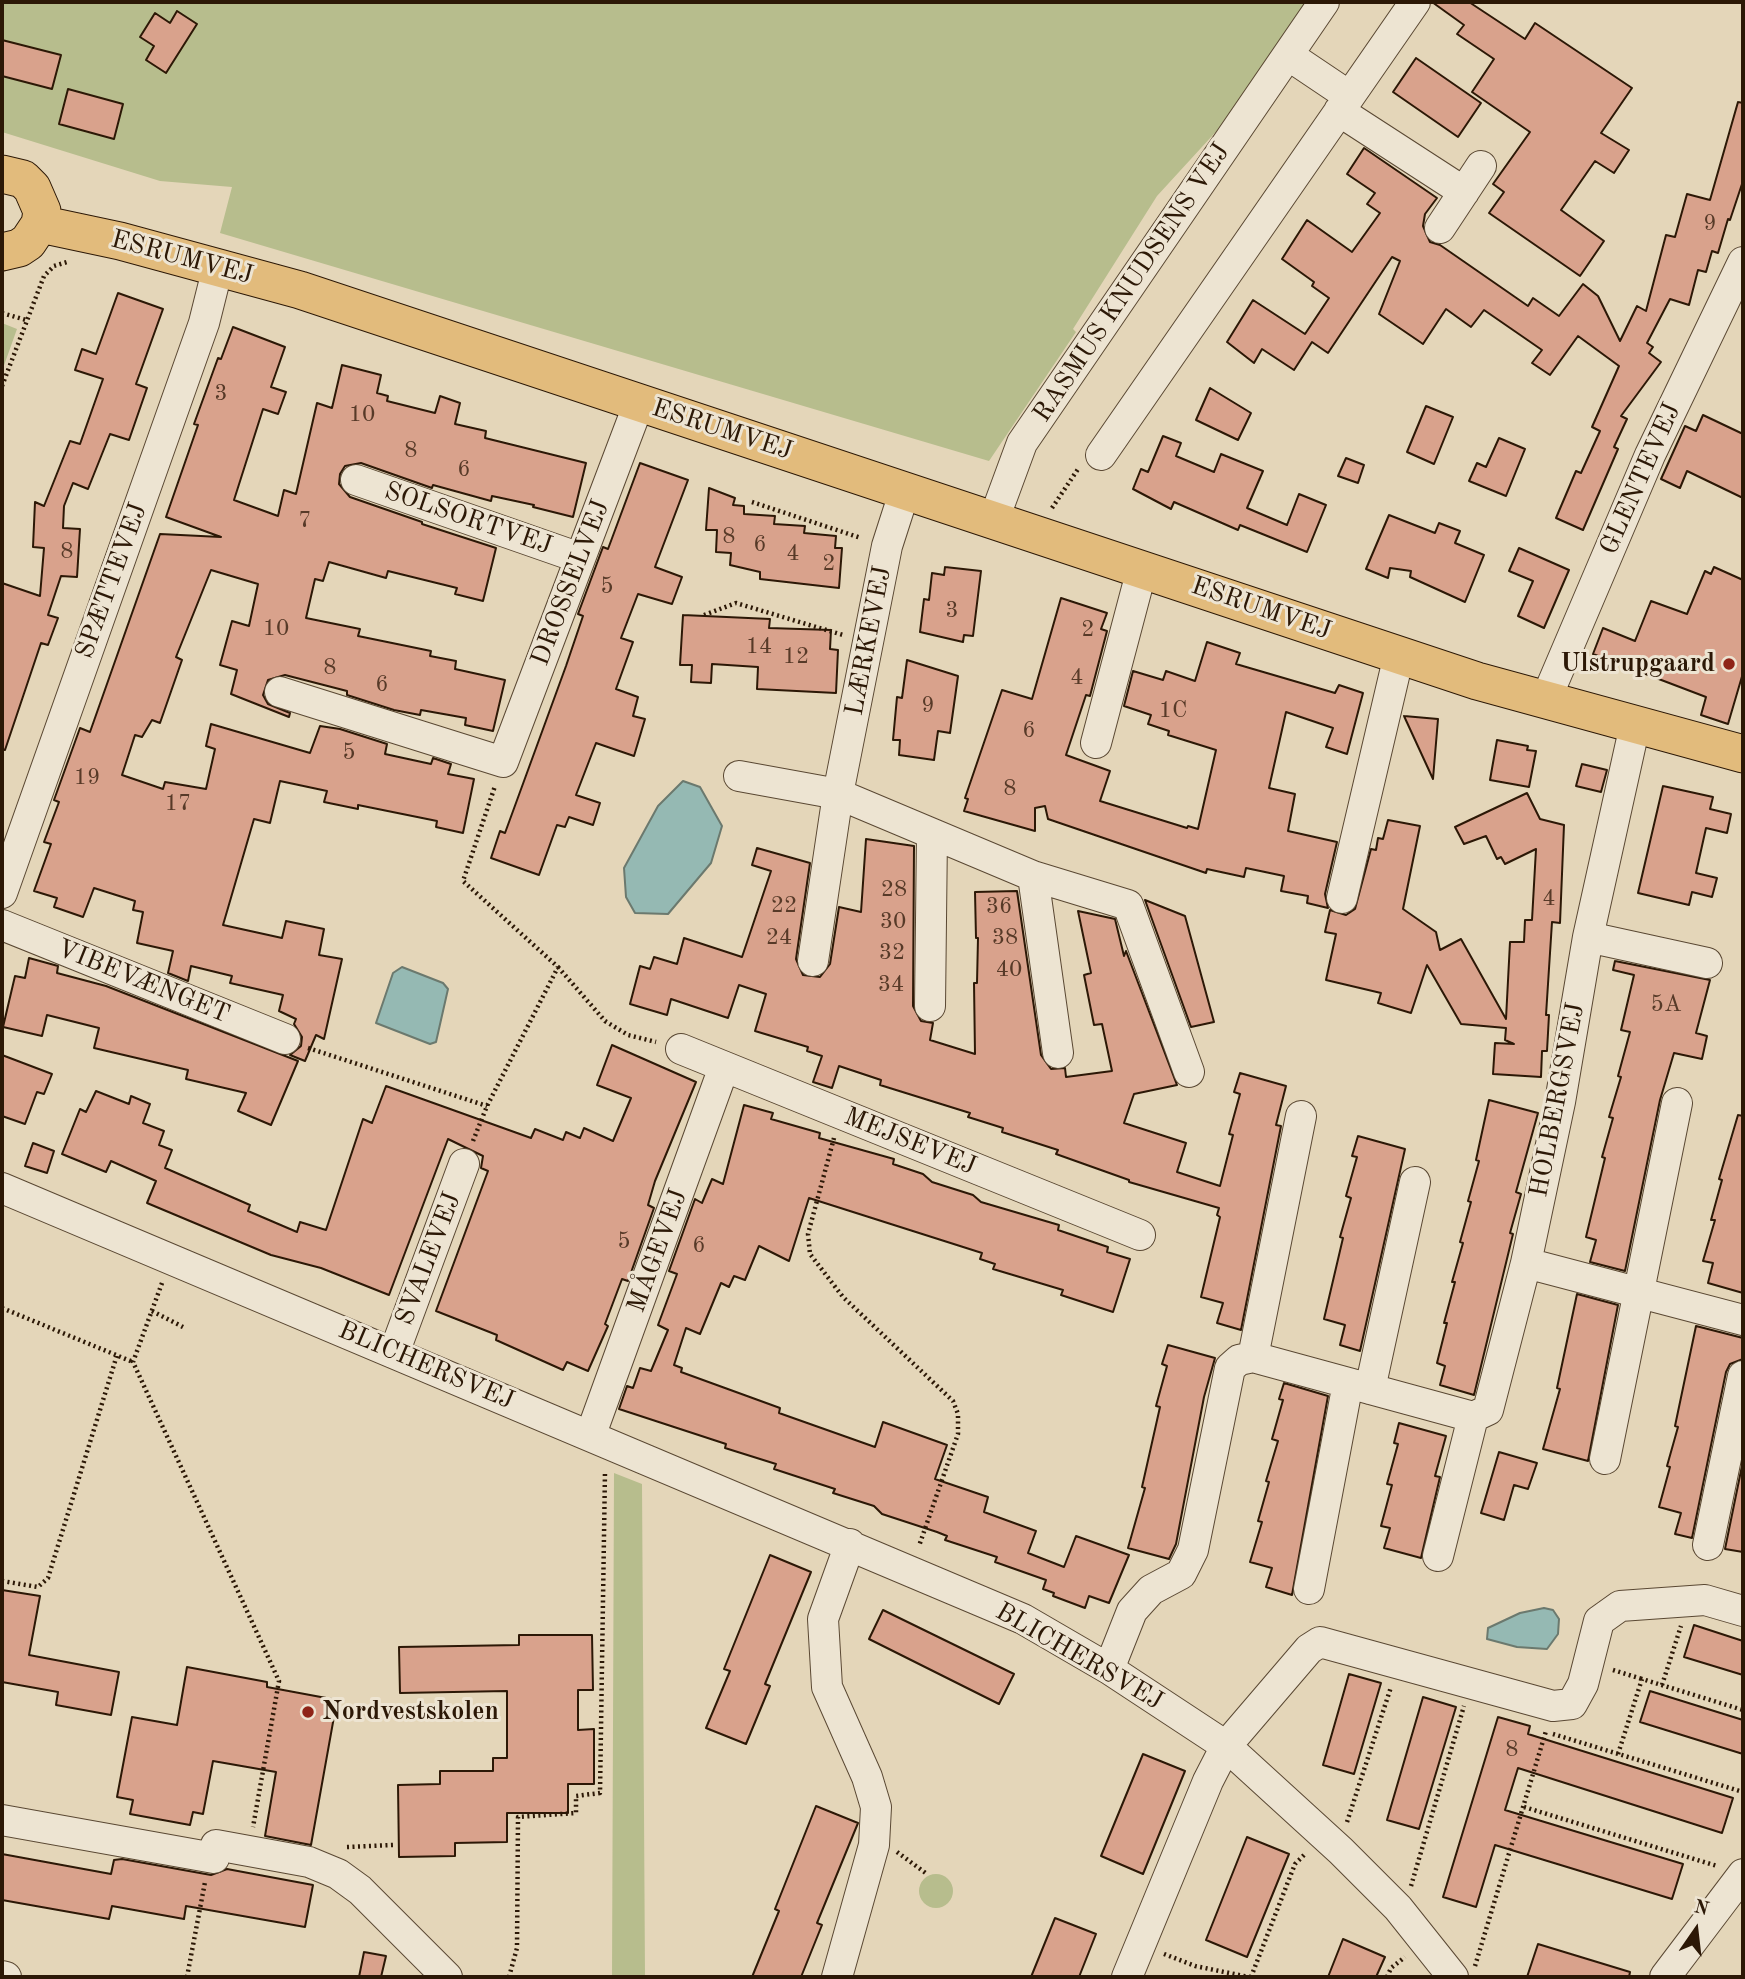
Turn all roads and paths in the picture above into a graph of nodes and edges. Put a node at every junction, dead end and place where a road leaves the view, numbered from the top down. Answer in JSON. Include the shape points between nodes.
{"nodes":[{"id":1,"x":1324,"y":2,"type":"edge"},
{"id":2,"x":1415,"y":2,"type":"edge"},
{"id":3,"x":1288,"y":55,"type":"junction"},
{"id":4,"x":1344,"y":104,"type":"junction"},
{"id":5,"x":1481,"y":166,"type":"dead end"},
{"id":6,"x":2,"y":174,"type":"edge"},
{"id":7,"x":1464,"y":192,"type":"junction"},
{"id":8,"x":40,"y":224,"type":"junction"},
{"id":9,"x":1440,"y":228,"type":"dead end"},
{"id":10,"x":94,"y":235,"type":"junction"},
{"id":11,"x":2,"y":252,"type":"edge"},
{"id":12,"x":1743,"y":262,"type":"edge"},
{"id":13,"x":218,"y":267,"type":"junction"},
{"id":14,"x":2,"y":313,"type":"edge"},
{"id":15,"x":26,"y":320,"type":"junction"},
{"id":16,"x":2,"y":386,"type":"edge"},
{"id":17,"x":639,"y":403,"type":"junction"},
{"id":18,"x":1101,"y":455,"type":"joint"},
{"id":19,"x":356,"y":480,"type":"dead end"},
{"id":20,"x":905,"y":490,"type":"junction"},
{"id":21,"x":752,"y":502,"type":"dead end"},
{"id":22,"x":994,"y":519,"type":"junction"},
{"id":23,"x":1041,"y":536,"type":"junction"},
{"id":24,"x":887,"y":546,"type":"junction"},
{"id":25,"x":580,"y":558,"type":"junction"},
{"id":26,"x":1142,"y":569,"type":"junction"},
{"id":27,"x":704,"y":615,"type":"dead end"},
{"id":28,"x":869,"y":643,"type":"junction"},
{"id":29,"x":1399,"y":655,"type":"junction"},
{"id":30,"x":280,"y":692,"type":"dead end"},
{"id":31,"x":1546,"y":699,"type":"junction"},
{"id":32,"x":1634,"y":725,"type":"junction"},
{"id":33,"x":1096,"y":743,"type":"dead end"},
{"id":34,"x":1743,"y":754,"type":"edge"},
{"id":35,"x":503,"y":762,"type":"junction"},
{"id":36,"x":739,"y":776,"type":"dead end"},
{"id":37,"x":838,"y":793,"type":"junction"},
{"id":38,"x":932,"y":834,"type":"junction"},
{"id":39,"x":1033,"y":877,"type":"junction"},
{"id":40,"x":2,"y":893,"type":"edge"},
{"id":41,"x":1342,"y":898,"type":"dead end"},
{"id":42,"x":2,"y":925,"type":"edge"},
{"id":43,"x":1588,"y":937,"type":"junction"},
{"id":44,"x":813,"y":961,"type":"dead end"},
{"id":45,"x":1707,"y":963,"type":"dead end"},
{"id":46,"x":558,"y":967,"type":"junction"},
{"id":47,"x":930,"y":1006,"type":"dead end"},
{"id":48,"x":285,"y":1039,"type":"joint"},
{"id":49,"x":681,"y":1049,"type":"joint"},
{"id":50,"x":1058,"y":1053,"type":"dead end"},
{"id":51,"x":724,"y":1067,"type":"junction"},
{"id":52,"x":1189,"y":1072,"type":"dead end"},
{"id":53,"x":1678,"y":1103,"type":"dead end"},
{"id":54,"x":487,"y":1106,"type":"junction"},
{"id":55,"x":840,"y":1114,"type":"junction"},
{"id":56,"x":1301,"y":1116,"type":"dead end"},
{"id":57,"x":464,"y":1164,"type":"joint"},
{"id":58,"x":1415,"y":1182,"type":"dead end"},
{"id":59,"x":2,"y":1188,"type":"edge"},
{"id":60,"x":1140,"y":1236,"type":"dead end"},
{"id":61,"x":170,"y":1259,"type":"junction"},
{"id":62,"x":1526,"y":1263,"type":"junction"},
{"id":63,"x":1639,"y":1292,"type":"junction"},
{"id":64,"x":2,"y":1308,"type":"edge"},
{"id":65,"x":152,"y":1311,"type":"junction"},
{"id":66,"x":1743,"y":1320,"type":"edge"},
{"id":67,"x":183,"y":1327,"type":"dead end"},
{"id":68,"x":394,"y":1353,"type":"junction"},
{"id":69,"x":117,"y":1355,"type":"junction"},
{"id":70,"x":1253,"y":1357,"type":"junction"},
{"id":71,"x":133,"y":1362,"type":"junction"},
{"id":72,"x":1743,"y":1376,"type":"edge"},
{"id":73,"x":1359,"y":1386,"type":"junction"},
{"id":74,"x":1472,"y":1418,"type":"junction"},
{"id":75,"x":591,"y":1434,"type":"junction"},
{"id":76,"x":619,"y":1446,"type":"junction"},
{"id":77,"x":1605,"y":1458,"type":"dead end"},
{"id":78,"x":850,"y":1544,"type":"junction"},
{"id":79,"x":1708,"y":1545,"type":"dead end"},
{"id":80,"x":1438,"y":1556,"type":"dead end"},
{"id":81,"x":911,"y":1570,"type":"junction"},
{"id":82,"x":2,"y":1581,"type":"edge"},
{"id":83,"x":1309,"y":1589,"type":"dead end"},
{"id":84,"x":1743,"y":1611,"type":"edge"},
{"id":85,"x":1684,"y":1616,"type":"dead end"},
{"id":86,"x":1398,"y":1664,"type":"junction"},
{"id":87,"x":1109,"y":1669,"type":"junction"},
{"id":88,"x":1471,"y":1685,"type":"junction"},
{"id":89,"x":1662,"y":1685,"type":"junction"},
{"id":90,"x":1743,"y":1710,"type":"edge"},
{"id":91,"x":1549,"y":1719,"type":"junction"},
{"id":92,"x":1226,"y":1746,"type":"junction"},
{"id":93,"x":1618,"y":1754,"type":"junction"},
{"id":94,"x":1743,"y":1792,"type":"edge"},
{"id":95,"x":1524,"y":1807,"type":"junction"},
{"id":96,"x":2,"y":1820,"type":"edge"},
{"id":97,"x":1327,"y":1838,"type":"junction"},
{"id":98,"x":248,"y":1851,"type":"junction"},
{"id":99,"x":214,"y":1858,"type":"junction"},
{"id":100,"x":1738,"y":1882,"type":"edge"},
{"id":101,"x":1398,"y":1908,"type":"junction"},
{"id":102,"x":1141,"y":1944,"type":"junction"},
{"id":103,"x":1462,"y":1974,"type":"edge"},
{"id":104,"x":187,"y":1977,"type":"edge"},
{"id":105,"x":447,"y":1977,"type":"edge"},
{"id":106,"x":509,"y":1977,"type":"edge"},
{"id":107,"x":837,"y":1977,"type":"edge"},
{"id":108,"x":1127,"y":1977,"type":"edge"},
{"id":109,"x":1250,"y":1977,"type":"edge"},
{"id":110,"x":1665,"y":1977,"type":"edge"}],
"edges":[{"from":1,"to":3,"type":"street","name":"RASMUS KNUDSENS VEJ"},
{"from":2,"to":4,"type":"street"},
{"from":3,"to":4,"type":"street"},
{"from":3,"to":22,"type":"street","name":"RASMUS KNUDSENS VEJ","via":[[1022,443]]},
{"from":4,"to":7,"type":"street"},
{"from":4,"to":18,"type":"street"},
{"from":5,"to":7,"type":"street"},
{"from":6,"to":8,"type":"main road","via":[[23,179],[32,188],[39,199]]},
{"from":7,"to":9,"type":"street"},
{"from":8,"to":10,"type":"main road","name":"ESRUMVEJ"},
{"from":8,"to":11,"type":"main road","via":[[28,242]]},
{"from":10,"to":13,"type":"main road","name":"ESRUMVEJ"},
{"from":10,"to":15,"type":"path","via":[[87,261],[54,266],[44,276]]},
{"from":12,"to":31,"type":"street","name":"GLENTEVEJ","via":[[1650,456]]},
{"from":13,"to":17,"type":"main road","name":"ESRUMVEJ"},
{"from":13,"to":40,"type":"street","name":"SPÆTTEVEJ","via":[[204,323]]},
{"from":14,"to":15,"type":"path"},
{"from":15,"to":16,"type":"path"},
{"from":17,"to":20,"type":"main road","name":"ESRUMVEJ"},
{"from":17,"to":25,"type":"street","name":"DROSSELVEJ"},
{"from":18,"to":23,"type":"path","via":[[1089,452],[1053,507]]},
{"from":19,"to":25,"type":"street","name":"SOLSORTVEJ"},
{"from":20,"to":22,"type":"main road","name":"ESRUMVEJ"},
{"from":20,"to":24,"type":"street","name":"LÆRKEVEJ"},
{"from":21,"to":24,"type":"path"},
{"from":22,"to":23,"type":"main road","name":"ESRUMVEJ"},
{"from":23,"to":26,"type":"main road","name":"ESRUMVEJ"},
{"from":24,"to":28,"type":"street","name":"LÆRKEVEJ"},
{"from":25,"to":35,"type":"street","name":"DROSSELVEJ"},
{"from":26,"to":29,"type":"main road","name":"ESRUMVEJ"},
{"from":26,"to":33,"type":"street"},
{"from":27,"to":28,"type":"path","via":[[736,603]]},
{"from":28,"to":37,"type":"street","name":"LÆRKEVEJ"},
{"from":29,"to":31,"type":"main road","name":"ESRUMVEJ"},
{"from":29,"to":41,"type":"street"},
{"from":30,"to":35,"type":"street"},
{"from":31,"to":32,"type":"main road","name":"ESRUMVEJ"},
{"from":32,"to":34,"type":"main road","name":"ESRUMVEJ"},
{"from":32,"to":43,"type":"street","name":"HOLBERGSVEJ"},
{"from":35,"to":46,"type":"path","via":[[463,881]]},
{"from":36,"to":37,"type":"street"},
{"from":37,"to":38,"type":"street"},
{"from":37,"to":44,"type":"street","name":"LÆRKEVEJ"},
{"from":38,"to":39,"type":"street"},
{"from":38,"to":47,"type":"street"},
{"from":39,"to":50,"type":"street"},
{"from":39,"to":52,"type":"street","via":[[1128,905]]},
{"from":42,"to":48,"type":"street","name":"VIBEVÆNGET"},
{"from":43,"to":45,"type":"street"},
{"from":43,"to":62,"type":"street","name":"HOLBERGSVEJ"},
{"from":46,"to":49,"type":"path","via":[[605,1021],[628,1035]]},
{"from":46,"to":54,"type":"path"},
{"from":48,"to":54,"type":"path"},
{"from":49,"to":51,"type":"street","name":"MEJSEVEJ"},
{"from":51,"to":55,"type":"street","name":"MEJSEVEJ"},
{"from":51,"to":75,"type":"street","name":"MÅGEVEJ"},
{"from":53,"to":63,"type":"street"},
{"from":54,"to":57,"type":"path"},
{"from":55,"to":60,"type":"street","name":"MEJSEVEJ"},
{"from":55,"to":81,"type":"path","via":[[808,1234],[810,1254],[843,1297],[953,1401],[958,1414],[958,1434]]},
{"from":56,"to":70,"type":"street"},
{"from":57,"to":68,"type":"street","name":"SVALEVEJ"},
{"from":58,"to":73,"type":"street"},
{"from":59,"to":61,"type":"street","name":"BLICHERSVEJ"},
{"from":61,"to":65,"type":"path"},
{"from":61,"to":68,"type":"street","name":"BLICHERSVEJ"},
{"from":62,"to":63,"type":"street"},
{"from":62,"to":74,"type":"street","name":"HOLBERGSVEJ","via":[[1488,1410]]},
{"from":63,"to":66,"type":"street"},
{"from":63,"to":77,"type":"street"},
{"from":64,"to":69,"type":"path"},
{"from":65,"to":67,"type":"path"},
{"from":65,"to":71,"type":"path"},
{"from":68,"to":75,"type":"street","name":"BLICHERSVEJ"},
{"from":69,"to":71,"type":"path"},
{"from":69,"to":82,"type":"path","via":[[48,1578],[38,1587]]},
{"from":70,"to":73,"type":"street"},
{"from":70,"to":87,"type":"street","via":[[1230,1368],[1193,1550],[1181,1574],[1151,1590],[1132,1611]]},
{"from":71,"to":98,"type":"path","via":[[279,1681]]},
{"from":72,"to":79,"type":"street"},
{"from":73,"to":74,"type":"street"},
{"from":73,"to":83,"type":"street"},
{"from":74,"to":80,"type":"street","name":"HOLBERGSVEJ"},
{"from":75,"to":76,"type":"street","name":"BLICHERSVEJ"},
{"from":76,"to":78,"type":"street","name":"BLICHERSVEJ"},
{"from":76,"to":106,"type":"path","via":[[605,1467],[600,1793],[576,1796],[576,1813],[518,1817],[517,1948]]},
{"from":78,"to":81,"type":"street","name":"BLICHERSVEJ"},
{"from":78,"to":107,"type":"street","via":[[823,1619],[827,1687],[876,1807],[874,1845]]},
{"from":81,"to":87,"type":"street","name":"BLICHERSVEJ","via":[[1023,1619]]},
{"from":84,"to":91,"type":"street","via":[[1705,1600],[1620,1606],[1600,1621],[1583,1684],[1572,1704]]},
{"from":85,"to":89,"type":"path"},
{"from":86,"to":88,"type":"street"},
{"from":86,"to":92,"type":"street","via":[[1320,1642]]},
{"from":86,"to":97,"type":"path","via":[[1351,1817]]},
{"from":87,"to":92,"type":"street","name":"BLICHERSVEJ"},
{"from":88,"to":91,"type":"street"},
{"from":88,"to":101,"type":"path","via":[[1412,1884]]},
{"from":89,"to":90,"type":"path"},
{"from":89,"to":93,"type":"path","via":[[1642,1679]]},
{"from":91,"to":93,"type":"path"},
{"from":91,"to":95,"type":"path"},
{"from":92,"to":97,"type":"street","name":"BLICHERSVEJ"},
{"from":92,"to":102,"type":"street"},
{"from":93,"to":94,"type":"path"},
{"from":95,"to":100,"type":"path"},
{"from":95,"to":103,"type":"path","via":[[1478,1963]]},
{"from":96,"to":99,"type":"street"},
{"from":97,"to":101,"type":"street","name":"BLICHERSVEJ"},
{"from":97,"to":109,"type":"path","via":[[1296,1864]]},
{"from":98,"to":99,"type":"street","via":[[216,1845]]},
{"from":98,"to":105,"type":"street","via":[[309,1862],[338,1874]]},
{"from":99,"to":104,"type":"path","via":[[205,1878]]},
{"from":100,"to":110,"type":"street"},
{"from":101,"to":103,"type":"street","name":"BLICHERSVEJ"},
{"from":102,"to":108,"type":"street"},
{"from":102,"to":109,"type":"path","via":[[1195,1966]]}]}
